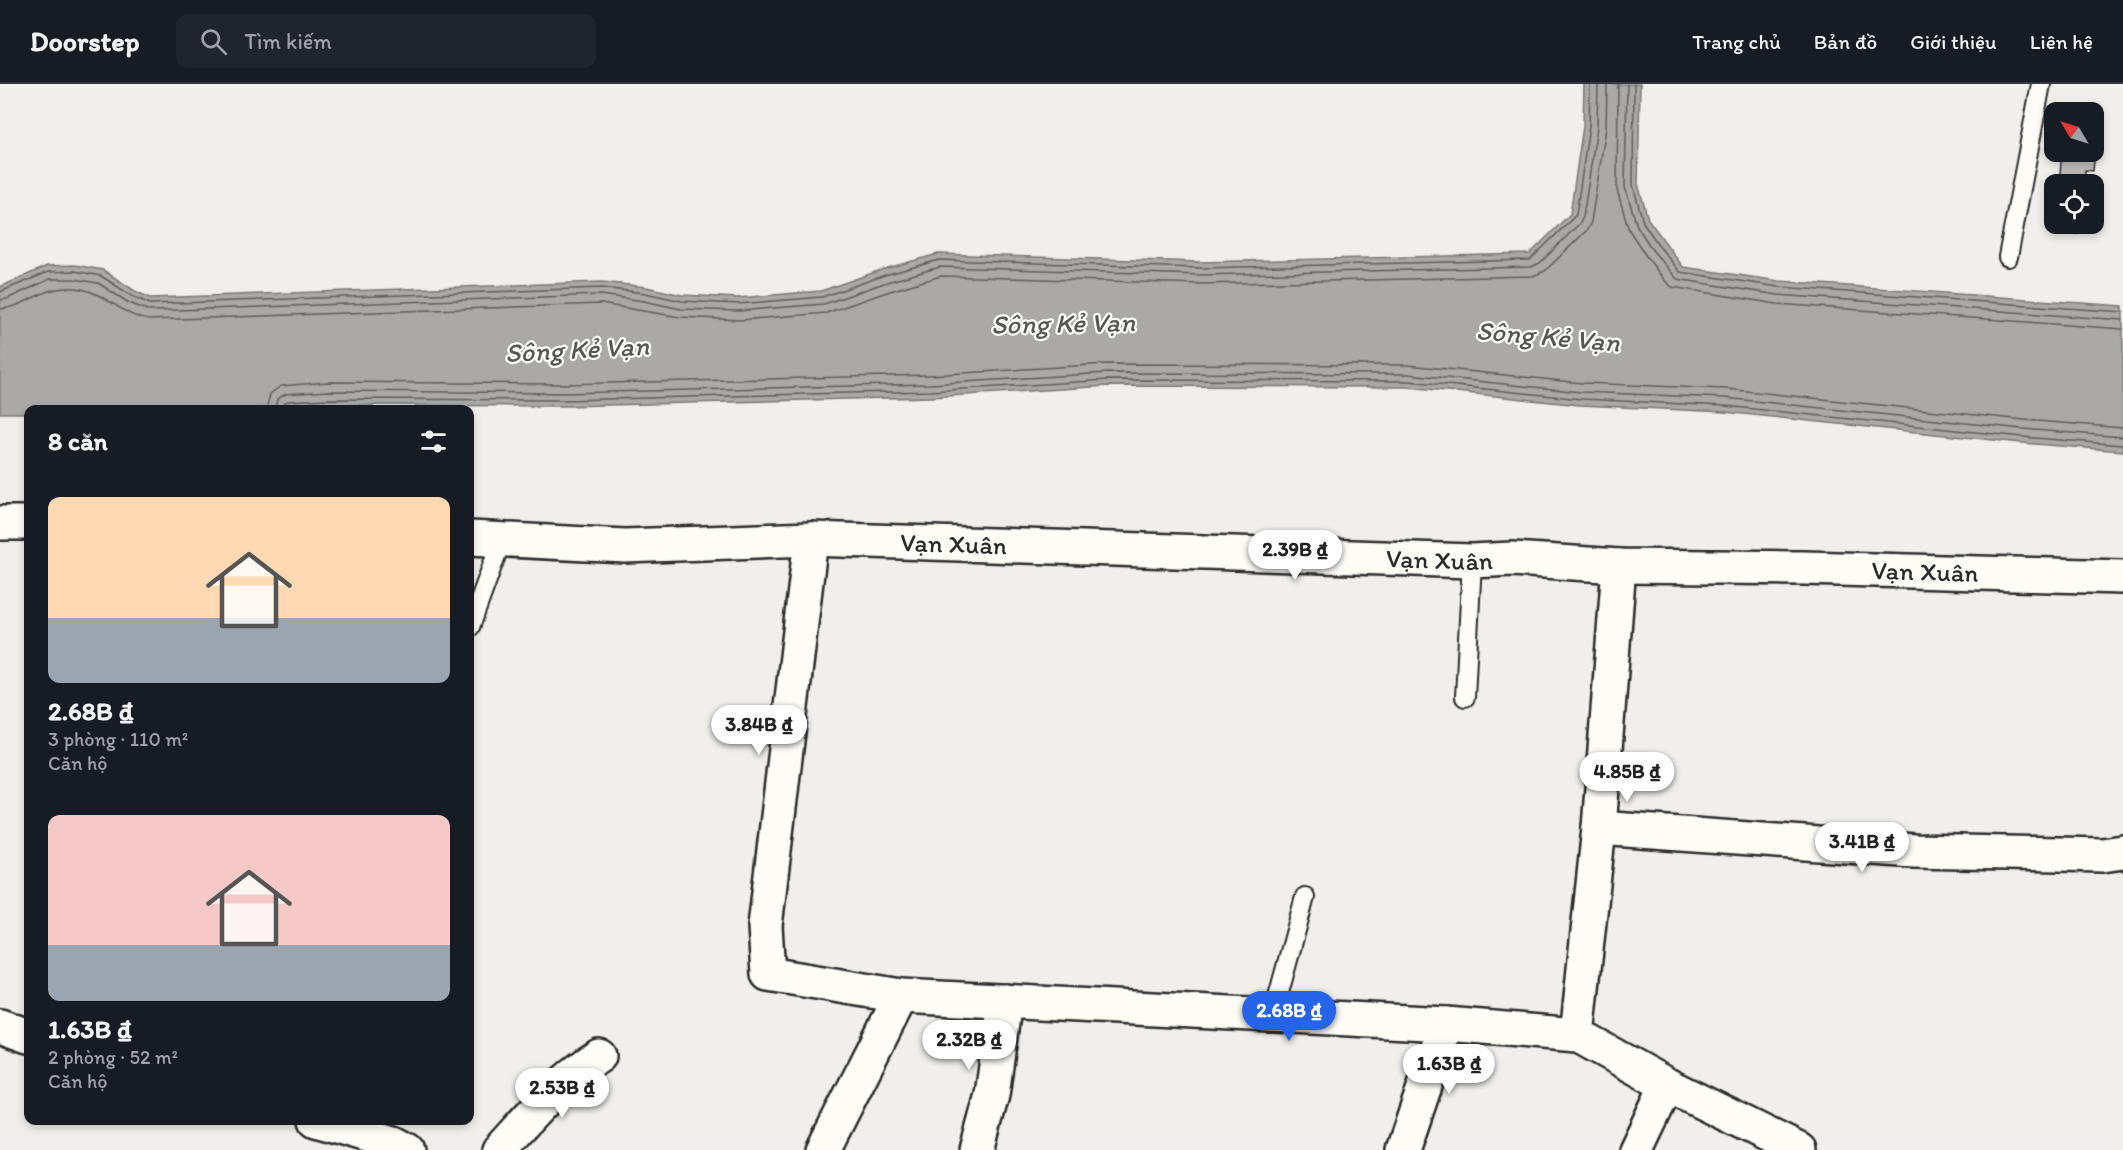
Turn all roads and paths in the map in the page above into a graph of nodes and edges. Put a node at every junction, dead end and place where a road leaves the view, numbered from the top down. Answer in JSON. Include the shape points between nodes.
{"nodes":[{"id":1,"x":2041,"y":84,"type":"edge"},
{"id":2,"x":2007,"y":257,"type":"dead end"},
{"id":3,"x":0,"y":523,"type":"edge"},
{"id":4,"x":24,"y":524,"type":"edge"},
{"id":5,"x":474,"y":538,"type":"edge"},
{"id":6,"x":502,"y":539,"type":"junction"},
{"id":7,"x":811,"y":539,"type":"junction"},
{"id":8,"x":1472,"y":561,"type":"junction"},
{"id":9,"x":1619,"y":566,"type":"junction"},
{"id":10,"x":2123,"y":577,"type":"edge"},
{"id":11,"x":474,"y":616,"type":"edge"},
{"id":12,"x":1465,"y":697,"type":"dead end"},
{"id":13,"x":1599,"y":828,"type":"junction"},
{"id":14,"x":2123,"y":852,"type":"edge"},
{"id":15,"x":1305,"y":897,"type":"dead end"},
{"id":16,"x":901,"y":996,"type":"junction"},
{"id":17,"x":1005,"y":1002,"type":"junction"},
{"id":18,"x":1273,"y":1015,"type":"junction"},
{"id":19,"x":1446,"y":1024,"type":"junction"},
{"id":20,"x":0,"y":1026,"type":"edge"},
{"id":21,"x":24,"y":1035,"type":"edge"},
{"id":22,"x":1577,"y":1035,"type":"junction"},
{"id":23,"x":599,"y":1056,"type":"dead end"},
{"id":24,"x":1666,"y":1085,"type":"junction"},
{"id":25,"x":333,"y":1125,"type":"edge"},
{"id":26,"x":407,"y":1150,"type":"edge"},
{"id":27,"x":499,"y":1150,"type":"edge"},
{"id":28,"x":823,"y":1150,"type":"edge"},
{"id":29,"x":977,"y":1150,"type":"edge"},
{"id":30,"x":1403,"y":1150,"type":"edge"},
{"id":31,"x":1636,"y":1150,"type":"edge"},
{"id":32,"x":1799,"y":1150,"type":"edge"}],
"edges":[{"from":1,"to":2,"type":"lane"},
{"from":3,"to":4,"type":"street"},
{"from":5,"to":6,"type":"street","name":"Vạn Xuân"},
{"from":6,"to":7,"type":"street","name":"Vạn Xuân","via":[[625,546]]},
{"from":6,"to":11,"type":"lane"},
{"from":7,"to":8,"type":"street","name":"Vạn Xuân"},
{"from":7,"to":16,"type":"street","via":[[765,926],[768,974]]},
{"from":8,"to":9,"type":"street","name":"Vạn Xuân","via":[[1512,559]]},
{"from":8,"to":12,"type":"lane"},
{"from":9,"to":10,"type":"street","name":"Vạn Xuân"},
{"from":9,"to":13,"type":"street"},
{"from":13,"to":14,"type":"street","via":[[1914,851],[2102,855]]},
{"from":13,"to":22,"type":"street"},
{"from":15,"to":18,"type":"lane"},
{"from":16,"to":17,"type":"street"},
{"from":16,"to":28,"type":"street"},
{"from":17,"to":18,"type":"street"},
{"from":17,"to":29,"type":"street","via":[[992,1095]]},
{"from":18,"to":19,"type":"street"},
{"from":19,"to":22,"type":"street"},
{"from":19,"to":30,"type":"street"},
{"from":20,"to":21,"type":"street"},
{"from":22,"to":24,"type":"street"},
{"from":23,"to":27,"type":"street","via":[[553,1091]]},
{"from":24,"to":31,"type":"street"},
{"from":24,"to":32,"type":"street"},
{"from":25,"to":26,"type":"street"}]}
